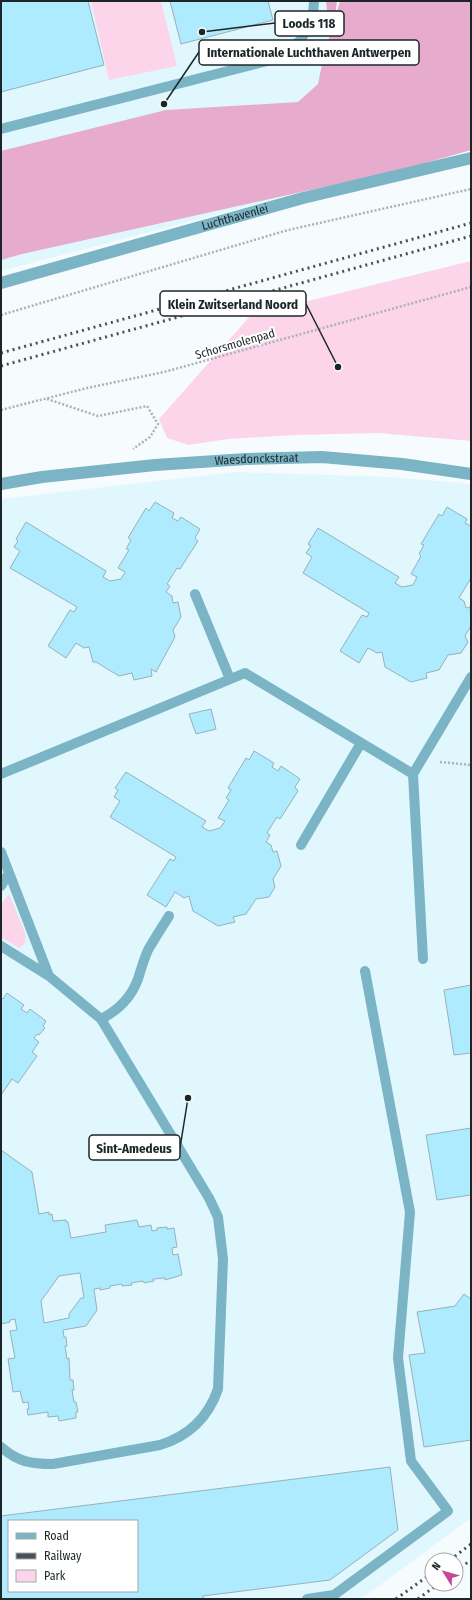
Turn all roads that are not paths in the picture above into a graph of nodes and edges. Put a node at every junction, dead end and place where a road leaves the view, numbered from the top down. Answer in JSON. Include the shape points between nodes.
{"nodes":[{"id":1,"x":314,"y":1,"type":"edge"},
{"id":2,"x":1,"y":129,"type":"edge"},
{"id":3,"x":471,"y":158,"type":"edge"},
{"id":4,"x":1,"y":283,"type":"edge"},
{"id":5,"x":471,"y":474,"type":"edge"},
{"id":6,"x":1,"y":484,"type":"edge"},
{"id":7,"x":195,"y":594,"type":"dead end"},
{"id":8,"x":471,"y":677,"type":"edge"},
{"id":9,"x":230,"y":679,"type":"junction"},
{"id":10,"x":361,"y":743,"type":"junction"},
{"id":11,"x":1,"y":774,"type":"edge"},
{"id":12,"x":413,"y":774,"type":"junction"},
{"id":13,"x":301,"y":845,"type":"dead end"},
{"id":14,"x":1,"y":852,"type":"edge"},
{"id":15,"x":9,"y":873,"type":"junction"},
{"id":16,"x":1,"y":886,"type":"edge"},
{"id":17,"x":169,"y":916,"type":"dead end"},
{"id":18,"x":1,"y":946,"type":"edge"},
{"id":19,"x":423,"y":958,"type":"dead end"},
{"id":20,"x":364,"y":971,"type":"dead end"},
{"id":21,"x":49,"y":976,"type":"junction"},
{"id":22,"x":101,"y":1019,"type":"junction"},
{"id":23,"x":1,"y":1447,"type":"edge"},
{"id":24,"x":307,"y":1599,"type":"edge"}],
"edges":[{"from":1,"to":2,"type":"lane","via":[[313,15],[301,40],[275,59]]},
{"from":3,"to":4,"type":"street","name":"Luchthavenlei","via":[[303,198]]},
{"from":5,"to":6,"type":"street","name":"Waesdonckstraat","via":[[402,464],[322,457],[246,459],[120,469]]},
{"from":7,"to":9,"type":"lane"},
{"from":8,"to":12,"type":"lane"},
{"from":9,"to":10,"type":"lane","via":[[245,673]]},
{"from":9,"to":11,"type":"lane"},
{"from":10,"to":12,"type":"lane"},
{"from":10,"to":13,"type":"lane"},
{"from":12,"to":19,"type":"lane"},
{"from":14,"to":15,"type":"lane"},
{"from":15,"to":16,"type":"lane"},
{"from":15,"to":21,"type":"lane"},
{"from":17,"to":22,"type":"lane","via":[[148,951],[131,993],[114,1012]]},
{"from":18,"to":21,"type":"lane"},
{"from":20,"to":24,"type":"lane","via":[[410,1212],[398,1358],[411,1461],[448,1510],[334,1595]]},
{"from":21,"to":22,"type":"lane"},
{"from":22,"to":23,"type":"lane","via":[[218,1217],[223,1259],[218,1389],[214,1400],[189,1432],[160,1445],[53,1464],[21,1461]]}]}
